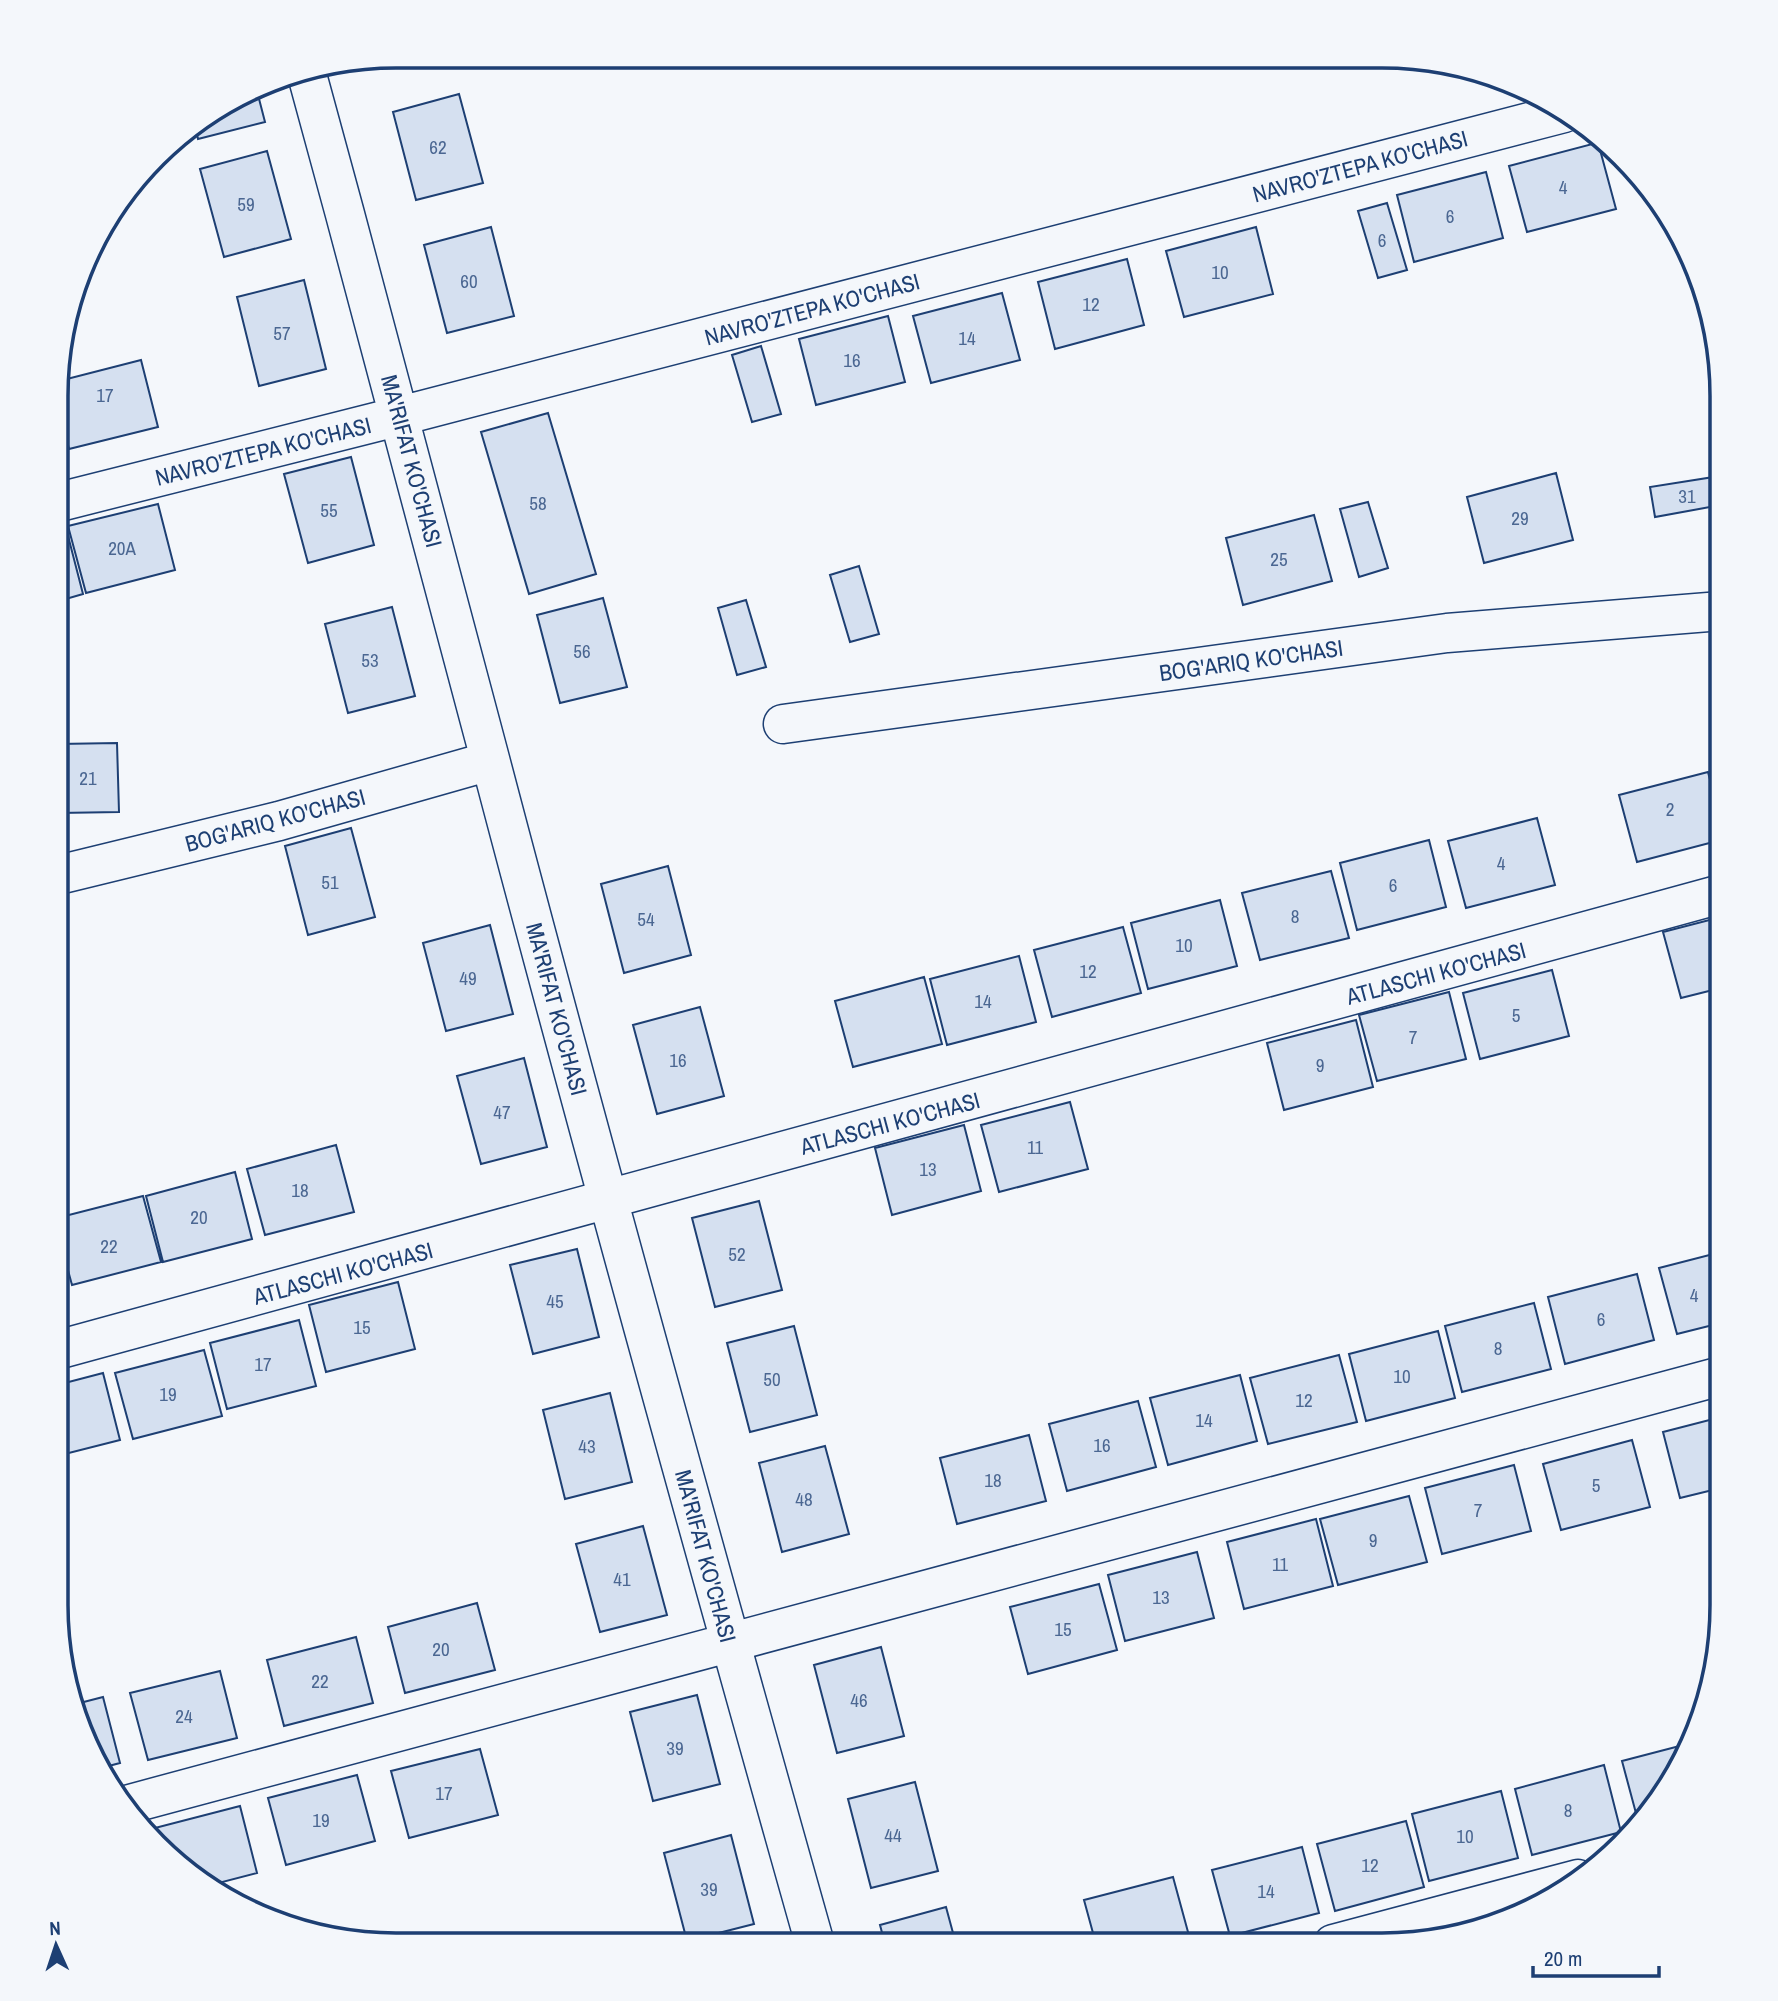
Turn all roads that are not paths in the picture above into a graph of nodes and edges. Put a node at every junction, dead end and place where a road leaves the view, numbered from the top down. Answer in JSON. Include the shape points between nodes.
{"nodes":[{"id":1,"x":308,"y":80,"type":"edge"},
{"id":2,"x":1552,"y":116,"type":"edge"},
{"id":3,"x":400,"y":416,"type":"junction"},
{"id":4,"x":68,"y":500,"type":"edge"},
{"id":5,"x":1710,"y":612,"type":"edge"},
{"id":6,"x":783,"y":724,"type":"dead end"},
{"id":7,"x":490,"y":761,"type":"junction"},
{"id":8,"x":68,"y":873,"type":"edge"},
{"id":9,"x":1710,"y":897,"type":"edge"},
{"id":10,"x":609,"y":1201,"type":"junction"},
{"id":11,"x":68,"y":1347,"type":"edge"},
{"id":12,"x":1710,"y":1379,"type":"edge"},
{"id":13,"x":730,"y":1643,"type":"junction"},
{"id":14,"x":135,"y":1802,"type":"edge"},
{"id":15,"x":1550,"y":1886,"type":"edge"},
{"id":16,"x":812,"y":1933,"type":"edge"},
{"id":17,"x":1374,"y":1933,"type":"edge"}],
"edges":[{"from":1,"to":3,"type":"street","name":"MA'RIFAT KO'CHASI"},
{"from":2,"to":3,"type":"street","name":"NAVRO'ZTEPA KO'CHASI"},
{"from":3,"to":4,"type":"street","name":"NAVRO'ZTEPA KO'CHASI"},
{"from":3,"to":7,"type":"street","name":"MA'RIFAT KO'CHASI"},
{"from":5,"to":6,"type":"street","name":"BOG'ARIQ KO'CHASI","via":[[1447,633]]},
{"from":7,"to":8,"type":"street","name":"BOG'ARIQ KO'CHASI","via":[[279,821]]},
{"from":7,"to":10,"type":"street","name":"MA'RIFAT KO'CHASI"},
{"from":9,"to":10,"type":"street","name":"ATLASCHI KO'CHASI"},
{"from":10,"to":11,"type":"street","name":"ATLASCHI KO'CHASI"},
{"from":10,"to":13,"type":"street","name":"MA'RIFAT KO'CHASI"},
{"from":12,"to":13,"type":"street"},
{"from":13,"to":14,"type":"street"},
{"from":13,"to":16,"type":"street","name":"MA'RIFAT KO'CHASI"},
{"from":15,"to":17,"type":"street"}]}
